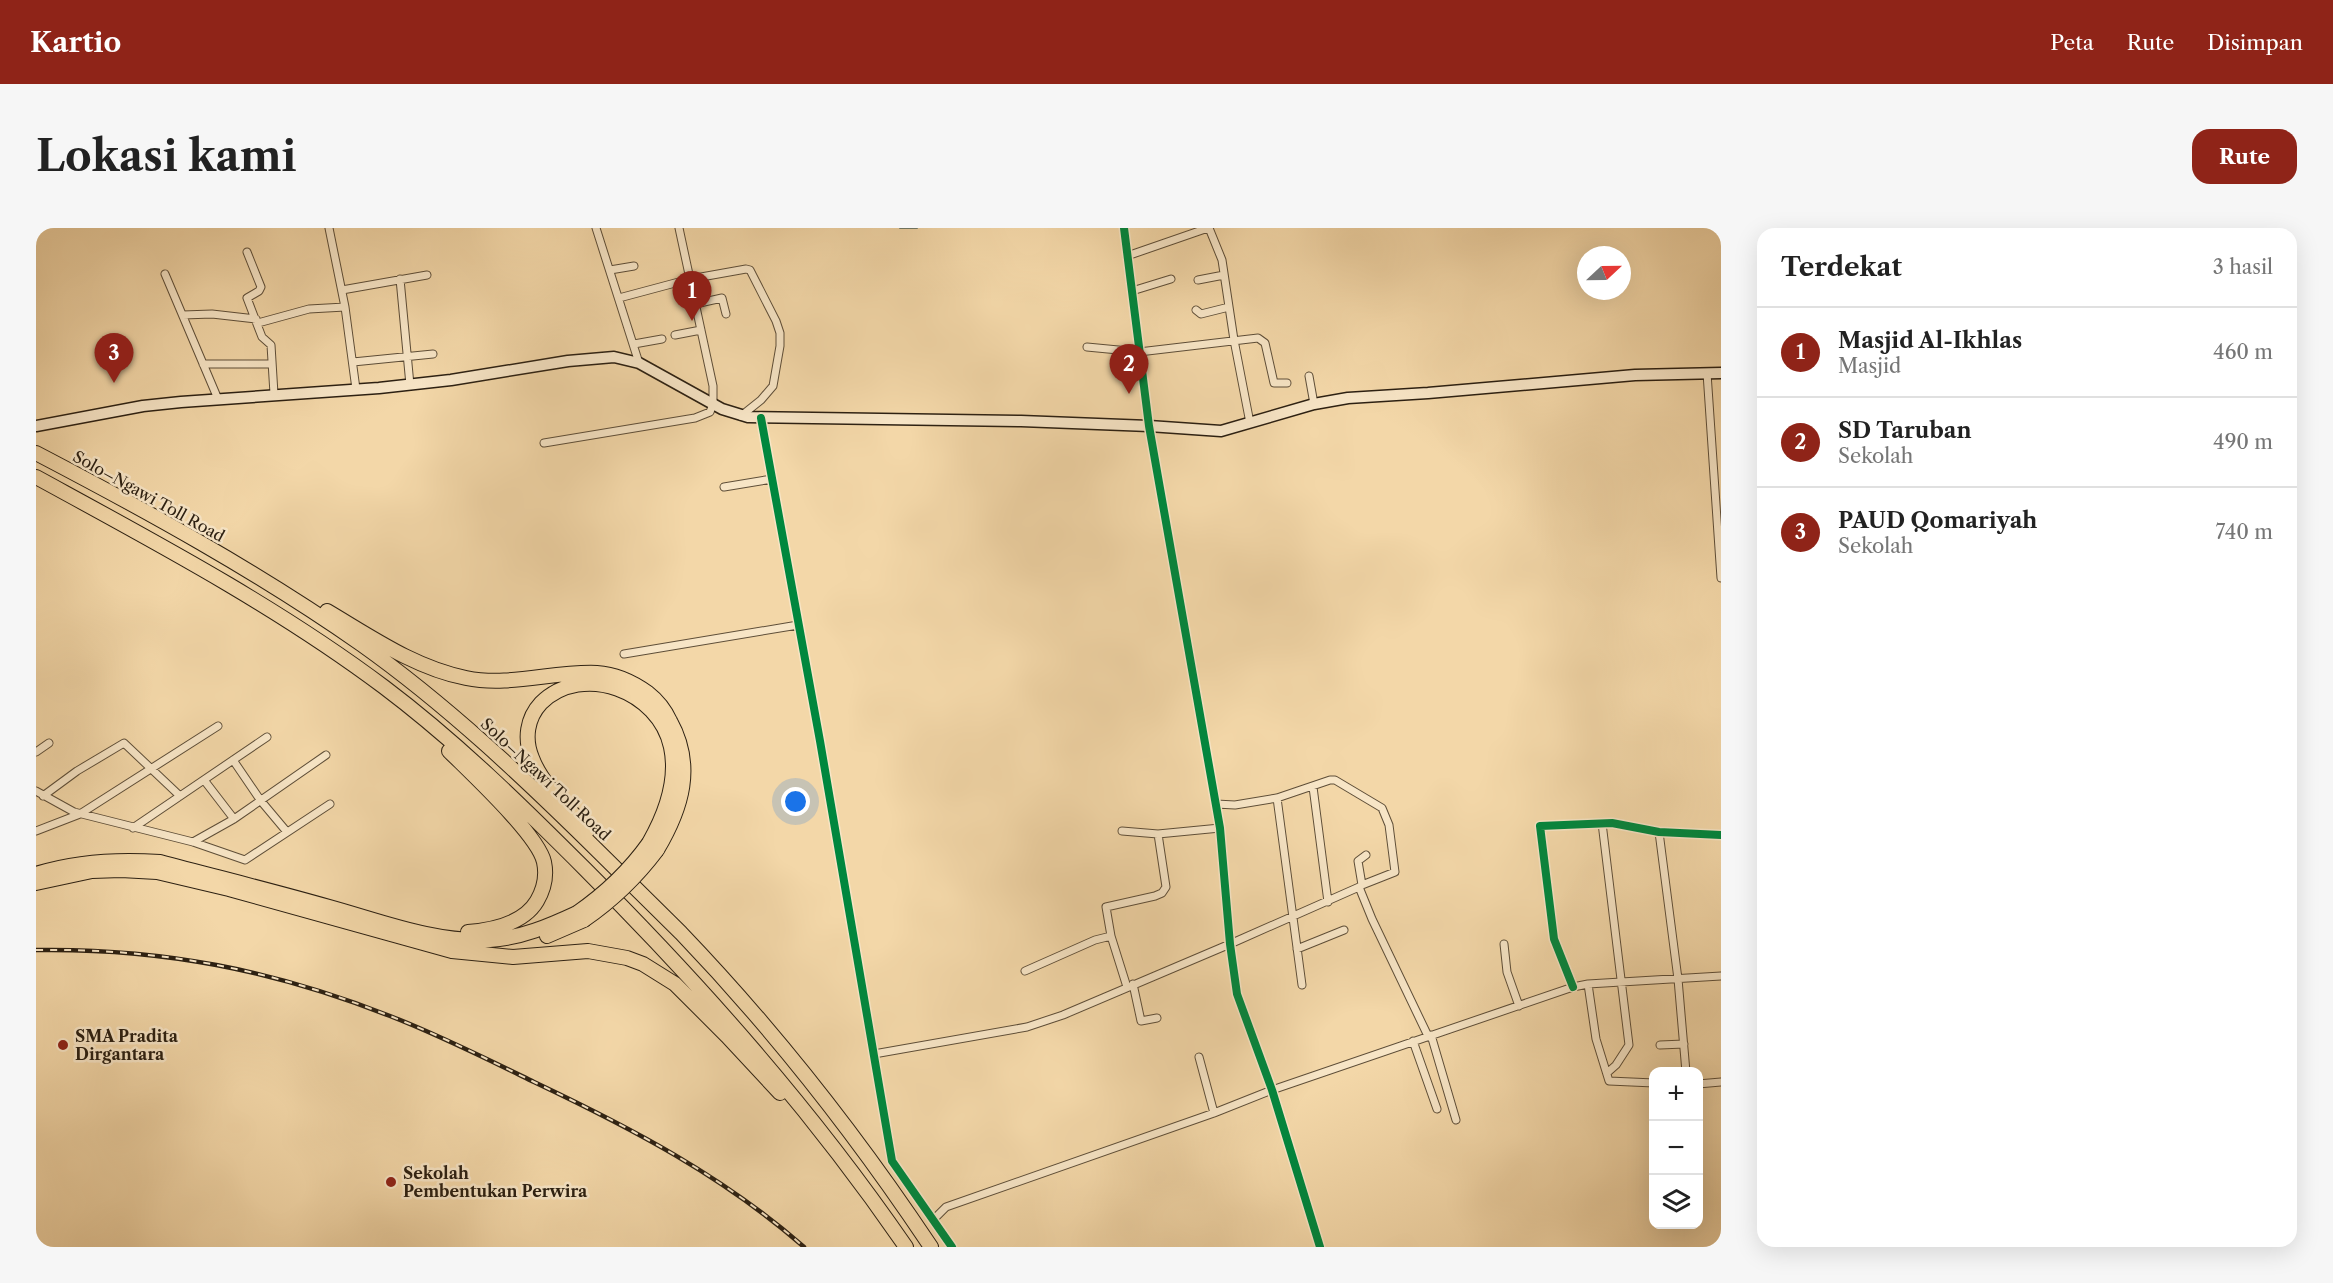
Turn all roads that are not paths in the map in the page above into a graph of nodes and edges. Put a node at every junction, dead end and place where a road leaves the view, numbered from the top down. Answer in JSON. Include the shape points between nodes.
{"nodes":[{"id":1,"x":329,"y":228,"type":"edge"},
{"id":2,"x":596,"y":228,"type":"edge"},
{"id":3,"x":679,"y":228,"type":"edge"},
{"id":4,"x":1124,"y":228,"type":"edge"},
{"id":5,"x":1209,"y":228,"type":"edge"},
{"id":6,"x":247,"y":252,"type":"dead end"},
{"id":7,"x":1127,"y":256,"type":"junction"},
{"id":8,"x":634,"y":267,"type":"dead end"},
{"id":9,"x":610,"y":270,"type":"junction"},
{"id":10,"x":165,"y":274,"type":"dead end"},
{"id":11,"x":427,"y":275,"type":"dead end"},
{"id":12,"x":1224,"y":275,"type":"junction"},
{"id":13,"x":400,"y":279,"type":"junction"},
{"id":14,"x":690,"y":279,"type":"junction"},
{"id":15,"x":1171,"y":279,"type":"dead end"},
{"id":16,"x":1198,"y":280,"type":"dead end"},
{"id":17,"x":342,"y":290,"type":"junction"},
{"id":18,"x":1132,"y":291,"type":"junction"},
{"id":19,"x":619,"y":298,"type":"junction"},
{"id":20,"x":695,"y":304,"type":"junction"},
{"id":21,"x":345,"y":307,"type":"junction"},
{"id":22,"x":1229,"y":307,"type":"junction"},
{"id":23,"x":1196,"y":310,"type":"dead end"},
{"id":24,"x":726,"y":314,"type":"dead end"},
{"id":25,"x":183,"y":315,"type":"junction"},
{"id":26,"x":257,"y":321,"type":"junction"},
{"id":27,"x":701,"y":330,"type":"junction"},
{"id":28,"x":675,"y":335,"type":"dead end"},
{"id":29,"x":662,"y":339,"type":"dead end"},
{"id":30,"x":1234,"y":340,"type":"junction"},
{"id":31,"x":634,"y":344,"type":"junction"},
{"id":32,"x":1086,"y":347,"type":"dead end"},
{"id":33,"x":1139,"y":352,"type":"junction"},
{"id":34,"x":434,"y":354,"type":"dead end"},
{"id":35,"x":409,"y":356,"type":"junction"},
{"id":36,"x":353,"y":362,"type":"junction"},
{"id":37,"x":639,"y":363,"type":"junction"},
{"id":38,"x":203,"y":364,"type":"junction"},
{"id":39,"x":272,"y":364,"type":"junction"},
{"id":40,"x":1707,"y":373,"type":"junction"},
{"id":41,"x":1721,"y":373,"type":"edge"},
{"id":42,"x":1309,"y":376,"type":"dead end"},
{"id":43,"x":1287,"y":383,"type":"dead end"},
{"id":44,"x":410,"y":385,"type":"junction"},
{"id":45,"x":356,"y":389,"type":"junction"},
{"id":46,"x":274,"y":394,"type":"junction"},
{"id":47,"x":218,"y":399,"type":"junction"},
{"id":48,"x":713,"y":404,"type":"junction"},
{"id":49,"x":1314,"y":404,"type":"junction"},
{"id":50,"x":741,"y":416,"type":"junction"},
{"id":51,"x":761,"y":418,"type":"junction"},
{"id":52,"x":1250,"y":423,"type":"junction"},
{"id":53,"x":36,"y":426,"type":"edge"},
{"id":54,"x":1149,"y":426,"type":"junction"},
{"id":55,"x":544,"y":443,"type":"dead end"},
{"id":56,"x":36,"y":453,"type":"edge"},
{"id":57,"x":36,"y":477,"type":"edge"},
{"id":58,"x":772,"y":479,"type":"junction"},
{"id":59,"x":724,"y":487,"type":"dead end"},
{"id":60,"x":232,"y":562,"type":"junction"},
{"id":61,"x":1721,"y":578,"type":"edge"},
{"id":62,"x":798,"y":625,"type":"junction"},
{"id":63,"x":624,"y":654,"type":"dead end"},
{"id":64,"x":346,"y":660,"type":"junction"},
{"id":65,"x":218,"y":726,"type":"dead end"},
{"id":66,"x":267,"y":736,"type":"dead end"},
{"id":67,"x":49,"y":743,"type":"dead end"},
{"id":68,"x":36,"y":752,"type":"edge"},
{"id":69,"x":326,"y":755,"type":"dead end"},
{"id":70,"x":233,"y":760,"type":"junction"},
{"id":71,"x":152,"y":770,"type":"junction"},
{"id":72,"x":204,"y":780,"type":"junction"},
{"id":73,"x":1313,"y":787,"type":"junction"},
{"id":74,"x":39,"y":794,"type":"edge"},
{"id":75,"x":180,"y":796,"type":"junction"},
{"id":76,"x":1276,"y":798,"type":"junction"},
{"id":77,"x":261,"y":801,"type":"junction"},
{"id":78,"x":330,"y":804,"type":"dead end"},
{"id":79,"x":1216,"y":804,"type":"junction"},
{"id":80,"x":81,"y":814,"type":"junction"},
{"id":81,"x":234,"y":819,"type":"junction"},
{"id":82,"x":1602,"y":823,"type":"junction"},
{"id":83,"x":133,"y":828,"type":"junction"},
{"id":84,"x":1220,"y":828,"type":"junction"},
{"id":85,"x":36,"y":831,"type":"edge"},
{"id":86,"x":1122,"y":831,"type":"dead end"},
{"id":87,"x":287,"y":832,"type":"junction"},
{"id":88,"x":1659,"y":832,"type":"junction"},
{"id":89,"x":1158,"y":834,"type":"junction"},
{"id":90,"x":1721,"y":835,"type":"edge"},
{"id":91,"x":193,"y":842,"type":"junction"},
{"id":92,"x":653,"y":846,"type":"junction"},
{"id":93,"x":1366,"y":855,"type":"dead end"},
{"id":94,"x":36,"y":874,"type":"edge"},
{"id":95,"x":36,"y":883,"type":"edge"},
{"id":96,"x":1361,"y":886,"type":"junction"},
{"id":97,"x":1328,"y":902,"type":"junction"},
{"id":98,"x":1293,"y":916,"type":"junction"},
{"id":99,"x":1344,"y":930,"type":"dead end"},
{"id":100,"x":682,"y":934,"type":"junction"},
{"id":101,"x":418,"y":936,"type":"junction"},
{"id":102,"x":1111,"y":936,"type":"junction"},
{"id":103,"x":1230,"y":944,"type":"junction"},
{"id":104,"x":1504,"y":944,"type":"dead end"},
{"id":105,"x":1297,"y":949,"type":"junction"},
{"id":106,"x":1025,"y":971,"type":"dead end"},
{"id":107,"x":1721,"y":976,"type":"edge"},
{"id":108,"x":1678,"y":979,"type":"junction"},
{"id":109,"x":1621,"y":982,"type":"junction"},
{"id":110,"x":1588,"y":984,"type":"junction"},
{"id":111,"x":1130,"y":985,"type":"junction"},
{"id":112,"x":1302,"y":985,"type":"dead end"},
{"id":113,"x":1574,"y":987,"type":"junction"},
{"id":114,"x":1519,"y":1006,"type":"junction"},
{"id":115,"x":1157,"y":1018,"type":"dead end"},
{"id":116,"x":1429,"y":1035,"type":"junction"},
{"id":117,"x":1413,"y":1041,"type":"junction"},
{"id":118,"x":1684,"y":1044,"type":"junction"},
{"id":119,"x":1660,"y":1045,"type":"dead end"},
{"id":120,"x":873,"y":1054,"type":"junction"},
{"id":121,"x":1198,"y":1057,"type":"dead end"},
{"id":122,"x":1686,"y":1067,"type":"edge"},
{"id":123,"x":1607,"y":1073,"type":"junction"},
{"id":124,"x":1721,"y":1082,"type":"edge"},
{"id":125,"x":1649,"y":1083,"type":"edge"},
{"id":126,"x":1703,"y":1084,"type":"edge"},
{"id":127,"x":1272,"y":1090,"type":"junction"},
{"id":128,"x":1437,"y":1108,"type":"dead end"},
{"id":129,"x":1214,"y":1113,"type":"junction"},
{"id":130,"x":1456,"y":1120,"type":"dead end"},
{"id":131,"x":850,"y":1170,"type":"junction"},
{"id":132,"x":934,"y":1219,"type":"junction"},
{"id":133,"x":906,"y":1247,"type":"edge"},
{"id":134,"x":931,"y":1247,"type":"edge"},
{"id":135,"x":952,"y":1247,"type":"edge"},
{"id":136,"x":1320,"y":1247,"type":"edge"}],
"edges":[{"from":1,"to":17,"type":"street"},
{"from":2,"to":9,"type":"street"},
{"from":3,"to":14,"type":"street"},
{"from":4,"to":7,"type":"street"},
{"from":5,"to":7,"type":"street"},
{"from":5,"to":12,"type":"street"},
{"from":6,"to":26,"type":"street","via":[[261,286],[248,298]]},
{"from":7,"to":18,"type":"street"},
{"from":8,"to":9,"type":"street"},
{"from":9,"to":19,"type":"street"},
{"from":10,"to":25,"type":"street"},
{"from":11,"to":13,"type":"street"},
{"from":12,"to":16,"type":"street"},
{"from":12,"to":22,"type":"street"},
{"from":13,"to":17,"type":"street"},
{"from":13,"to":35,"type":"street"},
{"from":14,"to":19,"type":"street"},
{"from":14,"to":20,"type":"street"},
{"from":14,"to":50,"type":"street","via":[[746,268],[776,321],[780,346],[773,386]]},
{"from":15,"to":18,"type":"street"},
{"from":17,"to":21,"type":"street"},
{"from":18,"to":33,"type":"street"},
{"from":19,"to":31,"type":"street"},
{"from":20,"to":24,"type":"street","via":[[722,298]]},
{"from":20,"to":27,"type":"street"},
{"from":21,"to":26,"type":"street","via":[[309,309]]},
{"from":21,"to":36,"type":"street"},
{"from":22,"to":23,"type":"street","via":[[1202,314]]},
{"from":22,"to":30,"type":"street"},
{"from":25,"to":26,"type":"street","via":[[212,314]]},
{"from":25,"to":38,"type":"street"},
{"from":26,"to":39,"type":"street","via":[[262,337],[271,345]]},
{"from":27,"to":28,"type":"street"},
{"from":27,"to":48,"type":"street"},
{"from":29,"to":31,"type":"street"},
{"from":30,"to":33,"type":"street"},
{"from":30,"to":43,"type":"street","via":[[1262,340],[1274,383]]},
{"from":30,"to":52,"type":"street"},
{"from":31,"to":37,"type":"street"},
{"from":32,"to":33,"type":"street"},
{"from":33,"to":54,"type":"street"},
{"from":34,"to":35,"type":"street"},
{"from":35,"to":36,"type":"street"},
{"from":35,"to":44,"type":"street"},
{"from":36,"to":45,"type":"street"},
{"from":37,"to":44,"type":"main road","via":[[614,357],[578,360]]},
{"from":37,"to":48,"type":"main road"},
{"from":38,"to":39,"type":"street"},
{"from":38,"to":47,"type":"street"},
{"from":39,"to":46,"type":"street"},
{"from":40,"to":41,"type":"main road"},
{"from":40,"to":49,"type":"main road","via":[[1348,398]]},
{"from":40,"to":61,"type":"street"},
{"from":42,"to":49,"type":"street"},
{"from":44,"to":45,"type":"main road"},
{"from":45,"to":46,"type":"main road"},
{"from":46,"to":47,"type":"main road"},
{"from":47,"to":53,"type":"main road","via":[[143,406]]},
{"from":48,"to":50,"type":"main road"},
{"from":48,"to":55,"type":"street","via":[[710,412],[695,418]]},
{"from":49,"to":52,"type":"main road"},
{"from":50,"to":51,"type":"main road"},
{"from":51,"to":54,"type":"main road"},
{"from":51,"to":58,"type":"street"},
{"from":52,"to":54,"type":"main road","via":[[1221,431]]},
{"from":54,"to":79,"type":"street"},
{"from":56,"to":60,"type":"highway","name":"Solo–Ngawi Toll Road"},
{"from":57,"to":64,"type":"highway","via":[[255,601]]},
{"from":58,"to":59,"type":"street"},
{"from":58,"to":62,"type":"street"},
{"from":60,"to":92,"type":"highway","via":[[319,606],[387,647],[443,672],[492,681],[597,673],[640,687],[666,713],[683,752],[682,788],[667,833]]},
{"from":60,"to":100,"type":"highway","name":"Solo–Ngawi Toll Road","via":[[315,613],[426,693],[550,803]]},
{"from":62,"to":63,"type":"street"},
{"from":62,"to":120,"type":"street"},
{"from":64,"to":101,"type":"highway","via":[[450,752],[525,831],[544,860],[543,891],[525,915],[483,931]]},
{"from":64,"to":131,"type":"highway","via":[[472,760],[665,949],[779,1079]]},
{"from":65,"to":71,"type":"street"},
{"from":66,"to":70,"type":"street"},
{"from":67,"to":68,"type":"street"},
{"from":69,"to":77,"type":"street"},
{"from":70,"to":72,"type":"street"},
{"from":70,"to":77,"type":"street"},
{"from":71,"to":74,"type":"street","via":[[131,747],[121,743]]},
{"from":71,"to":75,"type":"street"},
{"from":71,"to":80,"type":"street"},
{"from":72,"to":75,"type":"street"},
{"from":72,"to":81,"type":"street"},
{"from":73,"to":76,"type":"street"},
{"from":73,"to":96,"type":"street","via":[[1334,780],[1384,811],[1396,871]]},
{"from":73,"to":97,"type":"street"},
{"from":74,"to":80,"type":"street"},
{"from":75,"to":83,"type":"street"},
{"from":76,"to":79,"type":"street"},
{"from":76,"to":98,"type":"street"},
{"from":77,"to":81,"type":"street"},
{"from":77,"to":87,"type":"street"},
{"from":78,"to":87,"type":"street"},
{"from":79,"to":84,"type":"street"},
{"from":80,"to":83,"type":"street"},
{"from":80,"to":85,"type":"street"},
{"from":81,"to":91,"type":"street"},
{"from":82,"to":88,"type":"street"},
{"from":82,"to":109,"type":"street"},
{"from":82,"to":113,"type":"street","via":[[1539,828],[1554,939]]},
{"from":83,"to":91,"type":"street"},
{"from":84,"to":89,"type":"street"},
{"from":84,"to":103,"type":"street"},
{"from":86,"to":89,"type":"street"},
{"from":87,"to":91,"type":"street","via":[[245,860]]},
{"from":88,"to":90,"type":"street"},
{"from":88,"to":108,"type":"street"},
{"from":89,"to":102,"type":"street","via":[[1165,891],[1106,907]]},
{"from":92,"to":100,"type":"highway","via":[[672,778],[670,744],[658,719],[640,700],[609,686],[587,683],[555,692],[536,709],[527,731],[539,772]]},
{"from":92,"to":101,"type":"highway","bridge":true,"via":[[581,917],[492,940]]},
{"from":93,"to":96,"type":"street","via":[[1358,863]]},
{"from":94,"to":101,"type":"highway","via":[[56,867],[118,859],[160,862]]},
{"from":95,"to":101,"type":"highway","via":[[92,871],[157,872]]},
{"from":96,"to":97,"type":"street"},
{"from":96,"to":116,"type":"street","via":[[1372,919]]},
{"from":97,"to":98,"type":"street"},
{"from":98,"to":103,"type":"street"},
{"from":98,"to":105,"type":"street"},
{"from":99,"to":105,"type":"street"},
{"from":100,"to":134,"type":"highway","name":"Solo–Ngawi Toll Road","via":[[834,1112]]},
{"from":101,"to":131,"type":"highway","via":[[452,951],[484,955],[513,957],[588,951],[643,964],[675,984]]},
{"from":102,"to":106,"type":"street"},
{"from":102,"to":111,"type":"street"},
{"from":103,"to":111,"type":"street"},
{"from":103,"to":127,"type":"street","via":[[1238,1000]]},
{"from":104,"to":114,"type":"street","via":[[1507,972]]},
{"from":105,"to":112,"type":"street"},
{"from":107,"to":108,"type":"street"},
{"from":108,"to":109,"type":"street"},
{"from":108,"to":118,"type":"street"},
{"from":109,"to":110,"type":"street"},
{"from":109,"to":123,"type":"street","via":[[1629,1045]]},
{"from":110,"to":113,"type":"street"},
{"from":110,"to":123,"type":"street","via":[[1596,1039]]},
{"from":111,"to":115,"type":"street","via":[[1141,1021]]},
{"from":111,"to":120,"type":"street","via":[[1031,1026]]},
{"from":113,"to":114,"type":"street"},
{"from":114,"to":116,"type":"street"},
{"from":116,"to":117,"type":"street"},
{"from":116,"to":130,"type":"street"},
{"from":117,"to":127,"type":"street"},
{"from":117,"to":128,"type":"street"},
{"from":118,"to":119,"type":"street"},
{"from":118,"to":122,"type":"street"},
{"from":120,"to":132,"type":"street","via":[[892,1161]]},
{"from":121,"to":129,"type":"street"},
{"from":123,"to":125,"type":"street","via":[[1611,1082]]},
{"from":124,"to":126,"type":"street"},
{"from":127,"to":129,"type":"street"},
{"from":127,"to":136,"type":"street"},
{"from":129,"to":132,"type":"street","via":[[946,1207]]},
{"from":131,"to":133,"type":"highway"},
{"from":132,"to":135,"type":"street"}]}
